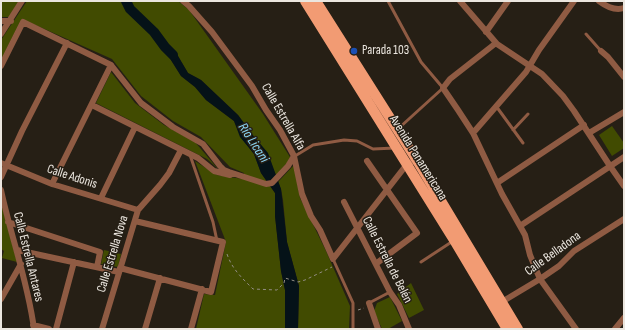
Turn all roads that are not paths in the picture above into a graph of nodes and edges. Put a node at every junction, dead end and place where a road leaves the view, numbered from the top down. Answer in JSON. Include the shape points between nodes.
{"nodes":[{"id":1,"x":22,"y":1,"type":"edge"},
{"id":2,"x":183,"y":1,"type":"edge"},
{"id":3,"x":305,"y":1,"type":"edge"},
{"id":4,"x":316,"y":1,"type":"edge"},
{"id":5,"x":388,"y":1,"type":"edge"},
{"id":6,"x":460,"y":1,"type":"edge"},
{"id":7,"x":508,"y":1,"type":"edge"},
{"id":8,"x":574,"y":1,"type":"edge"},
{"id":9,"x":600,"y":1,"type":"edge"},
{"id":10,"x":624,"y":8,"type":"edge"},
{"id":11,"x":1,"y":21,"type":"edge"},
{"id":12,"x":11,"y":21,"type":"junction"},
{"id":13,"x":486,"y":32,"type":"junction"},
{"id":14,"x":1,"y":34,"type":"edge"},
{"id":15,"x":586,"y":34,"type":"dead end"},
{"id":16,"x":67,"y":43,"type":"junction"},
{"id":17,"x":496,"y":43,"type":"junction"},
{"id":18,"x":600,"y":51,"type":"joint"},
{"id":19,"x":111,"y":65,"type":"junction"},
{"id":20,"x":530,"y":65,"type":"junction"},
{"id":21,"x":1,"y":66,"type":"edge"},
{"id":22,"x":624,"y":76,"type":"edge"},
{"id":23,"x":443,"y":88,"type":"junction"},
{"id":24,"x":92,"y":105,"type":"junction"},
{"id":25,"x":496,"y":106,"type":"junction"},
{"id":26,"x":624,"y":112,"type":"edge"},
{"id":27,"x":528,"y":114,"type":"dead end"},
{"id":28,"x":584,"y":125,"type":"junction"},
{"id":29,"x":135,"y":127,"type":"junction"},
{"id":30,"x":398,"y":129,"type":"junction"},
{"id":31,"x":513,"y":130,"type":"junction"},
{"id":32,"x":589,"y":133,"type":"junction"},
{"id":33,"x":473,"y":134,"type":"junction"},
{"id":34,"x":523,"y":143,"type":"dead end"},
{"id":35,"x":397,"y":148,"type":"junction"},
{"id":36,"x":181,"y":150,"type":"junction"},
{"id":37,"x":189,"y":154,"type":"junction"},
{"id":38,"x":294,"y":156,"type":"junction"},
{"id":39,"x":624,"y":157,"type":"edge"},
{"id":40,"x":367,"y":162,"type":"dead end"},
{"id":41,"x":412,"y":162,"type":"junction"},
{"id":42,"x":4,"y":164,"type":"edge"},
{"id":43,"x":610,"y":166,"type":"junction"},
{"id":44,"x":240,"y":175,"type":"junction"},
{"id":45,"x":1,"y":177,"type":"edge"},
{"id":46,"x":496,"y":183,"type":"junction"},
{"id":47,"x":52,"y":184,"type":"junction"},
{"id":48,"x":624,"y":186,"type":"edge"},
{"id":49,"x":1,"y":190,"type":"edge"},
{"id":50,"x":387,"y":190,"type":"junction"},
{"id":51,"x":101,"y":198,"type":"junction"},
{"id":52,"x":344,"y":202,"type":"dead end"},
{"id":53,"x":138,"y":210,"type":"junction"},
{"id":54,"x":624,"y":219,"type":"edge"},
{"id":55,"x":134,"y":221,"type":"junction"},
{"id":56,"x":8,"y":222,"type":"junction"},
{"id":57,"x":520,"y":226,"type":"junction"},
{"id":58,"x":358,"y":227,"type":"junction"},
{"id":59,"x":454,"y":240,"type":"junction"},
{"id":60,"x":220,"y":242,"type":"junction"},
{"id":61,"x":17,"y":250,"type":"junction"},
{"id":62,"x":74,"y":262,"type":"junction"},
{"id":63,"x":335,"y":262,"type":"junction"},
{"id":64,"x":421,"y":262,"type":"dead end"},
{"id":65,"x":376,"y":263,"type":"junction"},
{"id":66,"x":21,"y":264,"type":"junction"},
{"id":67,"x":97,"y":267,"type":"junction"},
{"id":68,"x":120,"y":270,"type":"junction"},
{"id":69,"x":160,"y":278,"type":"junction"},
{"id":70,"x":540,"y":279,"type":"junction"},
{"id":71,"x":202,"y":289,"type":"junction"},
{"id":72,"x":390,"y":292,"type":"junction"},
{"id":73,"x":1,"y":299,"type":"edge"},
{"id":74,"x":370,"y":305,"type":"joint"},
{"id":75,"x":498,"y":305,"type":"junction"},
{"id":76,"x":624,"y":318,"type":"edge"},
{"id":77,"x":33,"y":327,"type":"edge"},
{"id":78,"x":49,"y":329,"type":"edge"},
{"id":79,"x":56,"y":329,"type":"edge"},
{"id":80,"x":102,"y":329,"type":"edge"},
{"id":81,"x":145,"y":329,"type":"edge"},
{"id":82,"x":191,"y":329,"type":"edge"},
{"id":83,"x":354,"y":329,"type":"edge"},
{"id":84,"x":378,"y":329,"type":"edge"},
{"id":85,"x":409,"y":329,"type":"edge"},
{"id":86,"x":507,"y":329,"type":"edge"},
{"id":87,"x":518,"y":329,"type":"edge"},
{"id":88,"x":576,"y":329,"type":"edge"},
{"id":89,"x":615,"y":329,"type":"edge"}],
"edges":[{"from":1,"to":12,"type":"street"},
{"from":2,"to":38,"type":"street","name":"Calle Estrella Alfa","via":[[212,32],[252,86]]},
{"from":3,"to":35,"type":"main road","name":"Avenida Panamericana"},
{"from":4,"to":30,"type":"main road","name":"Avenida Panamericana"},
{"from":5,"to":23,"type":"lane","via":[[421,62]]},
{"from":6,"to":13,"type":"street"},
{"from":7,"to":13,"type":"street"},
{"from":8,"to":20,"type":"street"},
{"from":9,"to":10,"type":"street","via":[[615,9]]},
{"from":11,"to":12,"type":"street"},
{"from":12,"to":14,"type":"street"},
{"from":13,"to":17,"type":"street"},
{"from":15,"to":18,"type":"lane"},
{"from":16,"to":19,"type":"street"},
{"from":16,"to":21,"type":"street","via":[[23,22]]},
{"from":16,"to":42,"type":"street"},
{"from":17,"to":20,"type":"street"},
{"from":17,"to":23,"type":"street","via":[[450,79]]},
{"from":18,"to":22,"type":"street"},
{"from":19,"to":24,"type":"street"},
{"from":19,"to":44,"type":"street","via":[[141,103],[173,127],[203,144],[224,170]]},
{"from":20,"to":25,"type":"street","via":[[521,79]]},
{"from":20,"to":28,"type":"street","via":[[563,96]]},
{"from":23,"to":30,"type":"lane"},
{"from":23,"to":33,"type":"street"},
{"from":24,"to":29,"type":"street"},
{"from":24,"to":47,"type":"street"},
{"from":25,"to":31,"type":"lane"},
{"from":25,"to":33,"type":"street"},
{"from":26,"to":32,"type":"street"},
{"from":27,"to":31,"type":"lane"},
{"from":28,"to":32,"type":"street"},
{"from":28,"to":46,"type":"street"},
{"from":29,"to":36,"type":"street"},
{"from":29,"to":51,"type":"street"},
{"from":30,"to":41,"type":"main road","name":"Avenida Panamericana"},
{"from":31,"to":34,"type":"lane"},
{"from":32,"to":43,"type":"street"},
{"from":33,"to":46,"type":"street"},
{"from":35,"to":38,"type":"lane","via":[[373,149],[357,141],[344,140],[313,145]]},
{"from":35,"to":41,"type":"main road","name":"Avenida Panamericana"},
{"from":36,"to":37,"type":"street"},
{"from":36,"to":53,"type":"street","name":"Calle Estrella Nova","via":[[169,173]]},
{"from":37,"to":44,"type":"street","via":[[214,171]]},
{"from":37,"to":60,"type":"lane"},
{"from":38,"to":44,"type":"street","via":[[272,183],[266,184]]},
{"from":38,"to":63,"type":"street","name":"Calle Estrella Alfa","via":[[302,194]]},
{"from":39,"to":43,"type":"street"},
{"from":40,"to":50,"type":"street"},
{"from":41,"to":50,"type":"street"},
{"from":41,"to":59,"type":"main road","name":"Avenida Panamericana"},
{"from":41,"to":75,"type":"main road","name":"Avenida Panamericana"},
{"from":42,"to":45,"type":"street"},
{"from":42,"to":47,"type":"street","name":"Calle Adonis"},
{"from":43,"to":48,"type":"street"},
{"from":43,"to":57,"type":"street"},
{"from":46,"to":57,"type":"street"},
{"from":47,"to":51,"type":"street","name":"Calle Adonis"},
{"from":49,"to":56,"type":"street","name":"Calle Estrella Antares"},
{"from":50,"to":58,"type":"street"},
{"from":50,"to":65,"type":"street","via":[[417,233]]},
{"from":51,"to":53,"type":"street","name":"Calle Adonis"},
{"from":52,"to":58,"type":"street","name":"Calle Estrella de Belén"},
{"from":53,"to":55,"type":"street","name":"Calle Estrella Nova"},
{"from":54,"to":70,"type":"street","name":"Calle Belladona","via":[[574,251],[559,266]]},
{"from":55,"to":60,"type":"street"},
{"from":55,"to":68,"type":"street","name":"Calle Estrella Nova"},
{"from":56,"to":61,"type":"street","name":"Calle Estrella Antares"},
{"from":56,"to":67,"type":"street","via":[[100,252]]},
{"from":57,"to":70,"type":"street"},
{"from":58,"to":63,"type":"street"},
{"from":58,"to":65,"type":"street","name":"Calle Estrella de Belén"},
{"from":59,"to":64,"type":"lane"},
{"from":59,"to":75,"type":"main road","name":"Avenida Panamericana"},
{"from":60,"to":71,"type":"street","via":[[211,292]]},
{"from":61,"to":62,"type":"street"},
{"from":61,"to":66,"type":"street","name":"Calle Estrella Antares"},
{"from":62,"to":67,"type":"street"},
{"from":62,"to":79,"type":"street"},
{"from":63,"to":83,"type":"lane","name":"Calle Estrella Alfa","via":[[353,303]]},
{"from":65,"to":72,"type":"street","name":"Calle Estrella de Belén"},
{"from":66,"to":73,"type":"street"},
{"from":66,"to":77,"type":"street","name":"Calle Estrella Antares"},
{"from":67,"to":68,"type":"street"},
{"from":68,"to":69,"type":"street"},
{"from":68,"to":80,"type":"street","name":"Calle Estrella Nova"},
{"from":69,"to":71,"type":"street"},
{"from":69,"to":81,"type":"street"},
{"from":70,"to":75,"type":"street","name":"Calle Belladona"},
{"from":70,"to":88,"type":"street"},
{"from":71,"to":82,"type":"street"},
{"from":72,"to":74,"type":"lane"},
{"from":72,"to":85,"type":"street","name":"Calle Estrella de Belén","via":[[399,305]]},
{"from":74,"to":84,"type":"street"},
{"from":75,"to":86,"type":"main road","name":"Avenida Panamericana"},
{"from":75,"to":87,"type":"main road","name":"Avenida Panamericana"},
{"from":76,"to":89,"type":"street"},
{"from":77,"to":78,"type":"street"}]}
